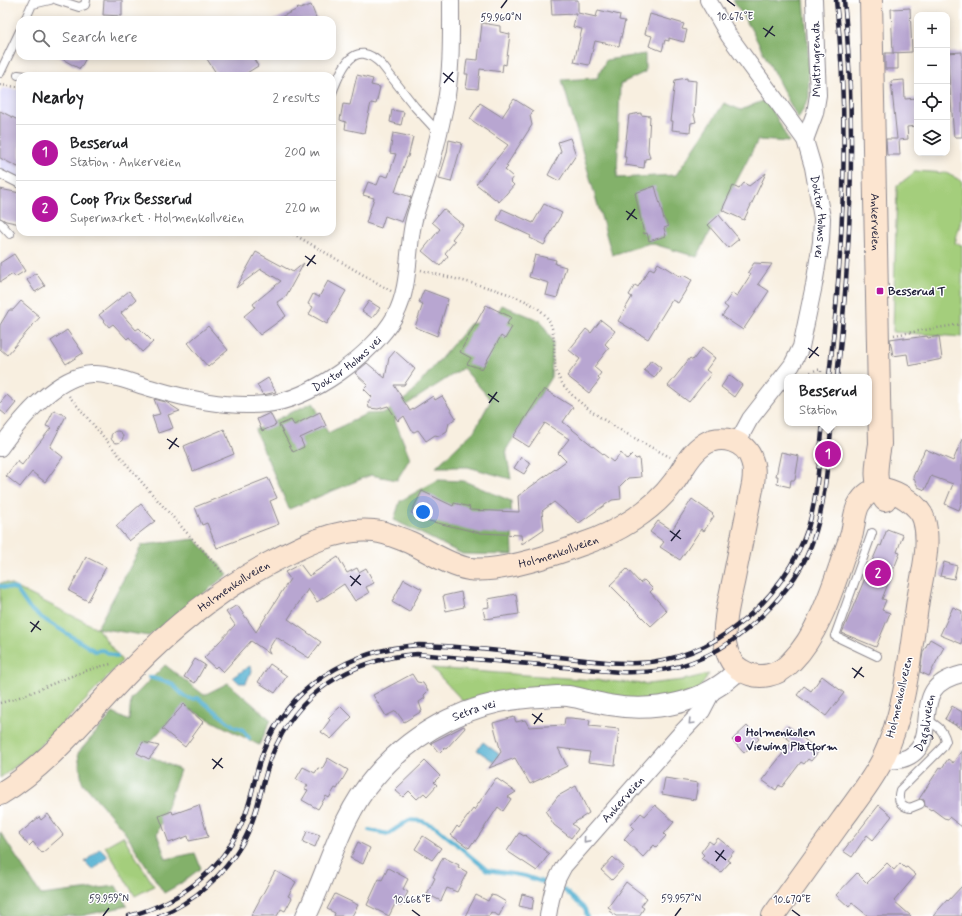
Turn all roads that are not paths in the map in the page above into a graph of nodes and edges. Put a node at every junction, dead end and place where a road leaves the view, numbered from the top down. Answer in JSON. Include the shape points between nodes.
{"nodes":[{"id":1,"x":50,"y":0,"type":"edge"},
{"id":2,"x":57,"y":0,"type":"edge"},
{"id":3,"x":86,"y":0,"type":"edge"},
{"id":4,"x":451,"y":0,"type":"edge"},
{"id":5,"x":708,"y":0,"type":"edge"},
{"id":6,"x":814,"y":0,"type":"edge"},
{"id":7,"x":871,"y":0,"type":"edge"},
{"id":8,"x":33,"y":2,"type":"edge"},
{"id":9,"x":27,"y":16,"type":"edge"},
{"id":10,"x":16,"y":39,"type":"edge"},
{"id":11,"x":0,"y":73,"type":"edge"},
{"id":12,"x":336,"y":84,"type":"edge"},
{"id":13,"x":438,"y":132,"type":"junction"},
{"id":14,"x":805,"y":140,"type":"junction"},
{"id":15,"x":0,"y":174,"type":"edge"},
{"id":16,"x":16,"y":182,"type":"edge"},
{"id":17,"x":0,"y":223,"type":"edge"},
{"id":18,"x":10,"y":234,"type":"dead end"},
{"id":19,"x":785,"y":374,"type":"edge"},
{"id":20,"x":784,"y":375,"type":"edge"},
{"id":21,"x":737,"y":443,"type":"junction"},
{"id":22,"x":0,"y":448,"type":"edge"},
{"id":23,"x":890,"y":496,"type":"junction"},
{"id":24,"x":849,"y":568,"type":"junction"},
{"id":25,"x":877,"y":656,"type":"dead end"},
{"id":26,"x":739,"y":669,"type":"junction"},
{"id":27,"x":962,"y":674,"type":"edge"},
{"id":28,"x":713,"y":690,"type":"junction"},
{"id":29,"x":926,"y":719,"type":"junction"},
{"id":30,"x":882,"y":760,"type":"junction"},
{"id":31,"x":0,"y":794,"type":"edge"},
{"id":32,"x":920,"y":804,"type":"dead end"},
{"id":33,"x":306,"y":916,"type":"edge"},
{"id":34,"x":548,"y":916,"type":"edge"},
{"id":35,"x":773,"y":916,"type":"edge"}],
"edges":[{"from":1,"to":8,"type":"lane"},
{"from":2,"to":3,"type":"lane","via":[[79,8],[85,5]]},
{"from":4,"to":13,"type":"street","name":"Doktor Holms vei","via":[[451,46],[445,105]]},
{"from":5,"to":14,"type":"street","name":"Doktor Holms vei","via":[[739,50]]},
{"from":6,"to":14,"type":"street","name":"Midtstugrenda","via":[[818,95],[815,113]]},
{"from":7,"to":23,"type":"main road","name":"Ankerveien","via":[[880,444],[888,462]]},
{"from":8,"to":9,"type":"lane"},
{"from":10,"to":11,"type":"lane"},
{"from":12,"to":13,"type":"lane","via":[[344,66],[357,54],[364,53],[382,65]]},
{"from":13,"to":22,"type":"street","name":"Doktor Holms vei","via":[[414,220],[403,298],[386,331],[371,347],[330,378],[286,400],[250,405],[205,401],[93,374],[75,378],[61,386],[29,411]]},
{"from":14,"to":19,"type":"street","name":"Doktor Holms vei","via":[[813,167],[822,218],[822,242],[809,315],[800,348]]},
{"from":15,"to":16,"type":"lane"},
{"from":17,"to":18,"type":"lane"},
{"from":20,"to":21,"type":"street","name":"Doktor Holms vei","via":[[750,419]]},
{"from":21,"to":26,"type":"main road","via":[[752,459],[754,475],[725,631],[727,651]]},
{"from":21,"to":31,"type":"main road","name":"Holmenkollveien","via":[[717,439],[702,445],[666,491],[638,515],[616,530],[585,544],[553,554],[500,567],[468,568],[389,534],[355,530],[316,541],[267,564],[233,585],[173,630],[131,670],[54,752]]},
{"from":23,"to":24,"type":"main road","via":[[868,516]]},
{"from":23,"to":30,"type":"main road","name":"Holmenkollveien","via":[[916,507],[923,517],[926,529],[925,553],[901,700],[894,729]]},
{"from":24,"to":25,"type":"lane","via":[[835,636]]},
{"from":24,"to":26,"type":"main road","via":[[793,661],[782,670],[768,676],[751,675]]},
{"from":26,"to":28,"type":"street","name":"Setra vei"},
{"from":27,"to":29,"type":"street","name":"Dagaliveien","via":[[945,680],[933,691],[927,704]]},
{"from":28,"to":33,"type":"street","name":"Setra vei","via":[[685,702],[654,707],[611,706],[567,696],[526,698],[490,703],[439,723],[404,748],[374,777],[359,797]]},
{"from":28,"to":34,"type":"street","name":"Ankerveien","one_way":true,"via":[[702,711],[564,866],[556,878]]},
{"from":29,"to":30,"type":"street","name":"Dagaliveien","via":[[924,734],[916,751],[901,761]]},
{"from":29,"to":32,"type":"lane","via":[[937,725],[944,733],[946,741],[900,790],[901,804],[910,808]]},
{"from":30,"to":35,"type":"main road","name":"Holmenkollveien"}]}
